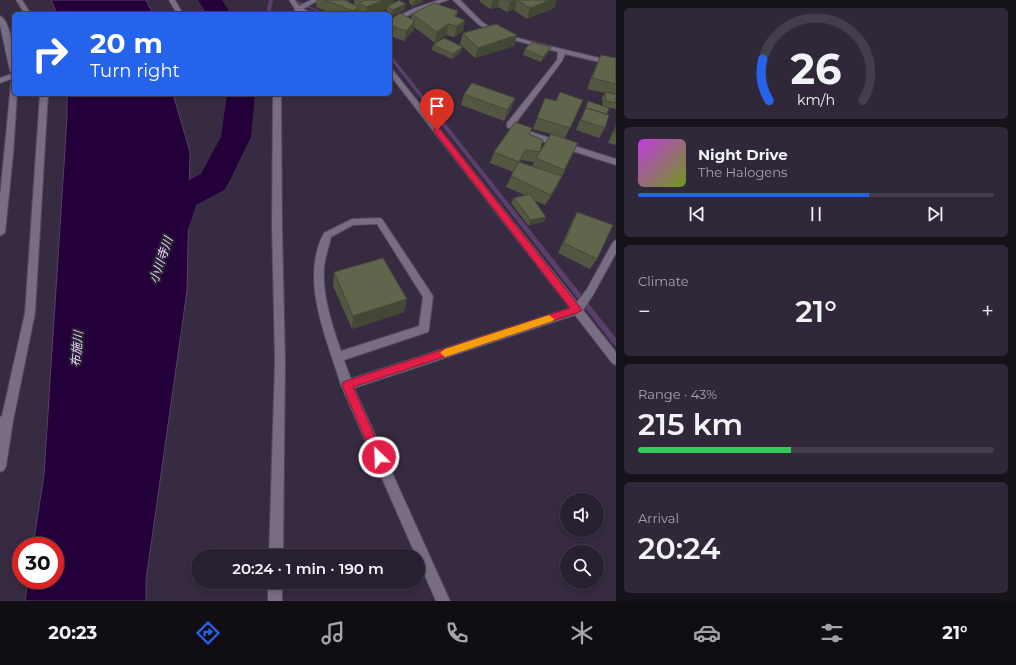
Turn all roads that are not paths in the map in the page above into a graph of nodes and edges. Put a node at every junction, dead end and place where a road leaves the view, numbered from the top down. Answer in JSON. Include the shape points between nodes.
{"nodes":[{"id":1,"x":19,"y":0,"type":"edge"},
{"id":2,"x":172,"y":0,"type":"edge"},
{"id":3,"x":292,"y":0,"type":"edge"},
{"id":4,"x":316,"y":0,"type":"edge"},
{"id":5,"x":445,"y":0,"type":"edge"},
{"id":6,"x":456,"y":0,"type":"edge"},
{"id":7,"x":298,"y":11,"type":"edge"},
{"id":8,"x":27,"y":12,"type":"edge"},
{"id":9,"x":179,"y":12,"type":"edge"},
{"id":10,"x":0,"y":18,"type":"edge"},
{"id":11,"x":392,"y":22,"type":"edge"},
{"id":12,"x":562,"y":50,"type":"junction"},
{"id":13,"x":12,"y":62,"type":"edge"},
{"id":14,"x":616,"y":64,"type":"edge"},
{"id":15,"x":392,"y":73,"type":"edge"},
{"id":16,"x":12,"y":76,"type":"edge"},
{"id":17,"x":0,"y":81,"type":"edge"},
{"id":18,"x":13,"y":96,"type":"edge"},
{"id":19,"x":44,"y":96,"type":"edge"},
{"id":20,"x":277,"y":96,"type":"edge"},
{"id":21,"x":616,"y":162,"type":"edge"},
{"id":22,"x":0,"y":233,"type":"edge"},
{"id":23,"x":616,"y":244,"type":"edge"},
{"id":24,"x":577,"y":310,"type":"junction"},
{"id":25,"x":338,"y":357,"type":"junction"},
{"id":26,"x":616,"y":360,"type":"edge"},
{"id":27,"x":347,"y":385,"type":"junction"},
{"id":28,"x":4,"y":422,"type":"edge"},
{"id":29,"x":0,"y":466,"type":"edge"},
{"id":30,"x":276,"y":549,"type":"edge"},
{"id":31,"x":275,"y":589,"type":"edge"},
{"id":32,"x":275,"y":601,"type":"edge"},
{"id":33,"x":443,"y":601,"type":"edge"}],
"edges":[{"from":1,"to":8,"type":"street"},
{"from":2,"to":9,"type":"street"},
{"from":3,"to":7,"type":"street"},
{"from":4,"to":7,"type":"street"},
{"from":5,"to":11,"type":"street","via":[[417,9]]},
{"from":6,"to":12,"type":"street","via":[[480,23],[497,34]]},
{"from":10,"to":13,"type":"street"},
{"from":12,"to":14,"type":"street"},
{"from":12,"to":21,"type":"street","via":[[560,60],[510,125],[522,132]]},
{"from":15,"to":24,"type":"street"},
{"from":16,"to":17,"type":"street"},
{"from":18,"to":22,"type":"street"},
{"from":19,"to":28,"type":"street","via":[[30,313]]},
{"from":20,"to":30,"type":"street","via":[[280,361]]},
{"from":23,"to":24,"type":"street","via":[[590,292]]},
{"from":24,"to":26,"type":"street"},
{"from":24,"to":27,"type":"street"},
{"from":25,"to":25,"type":"street","via":[[322,307],[319,267],[327,235],[352,222],[379,221],[428,296],[424,329]]},
{"from":25,"to":27,"type":"street"},
{"from":27,"to":33,"type":"street"},
{"from":28,"to":29,"type":"street"},
{"from":31,"to":32,"type":"street"}]}
